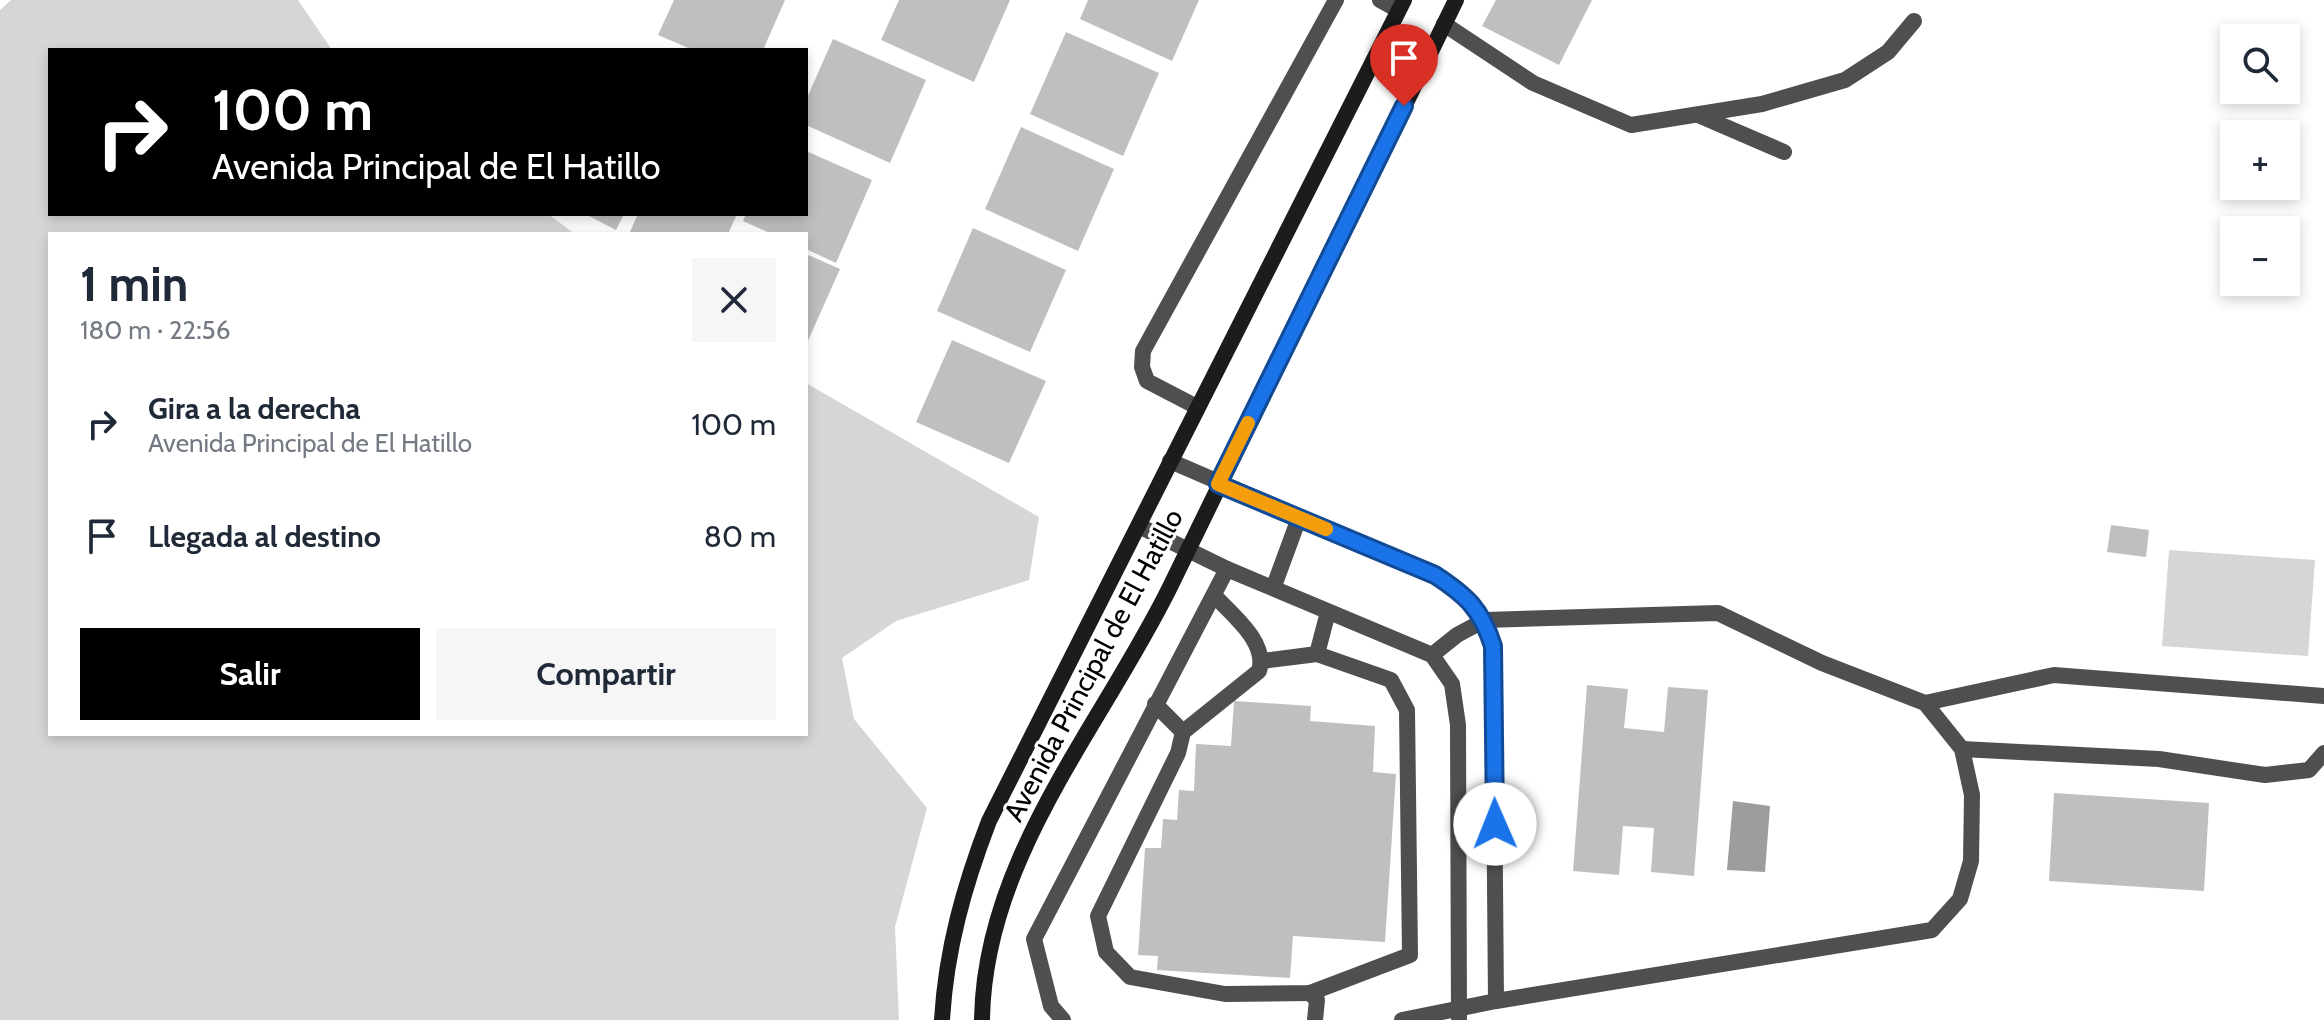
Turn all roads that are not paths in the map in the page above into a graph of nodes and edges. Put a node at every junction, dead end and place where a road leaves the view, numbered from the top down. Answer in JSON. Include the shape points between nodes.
{"nodes":[{"id":1,"x":1336,"y":0,"type":"edge"},
{"id":2,"x":1380,"y":0,"type":"edge"},
{"id":3,"x":1456,"y":0,"type":"edge"},
{"id":4,"x":1401,"y":5,"type":"edge"},
{"id":5,"x":1914,"y":21,"type":"dead end"},
{"id":6,"x":1444,"y":24,"type":"junction"},
{"id":7,"x":1697,"y":115,"type":"junction"},
{"id":8,"x":1784,"y":152,"type":"dead end"},
{"id":9,"x":1197,"y":407,"type":"junction"},
{"id":10,"x":1170,"y":461,"type":"junction"},
{"id":11,"x":1218,"y":484,"type":"junction"},
{"id":12,"x":1299,"y":518,"type":"junction"},
{"id":13,"x":1139,"y":526,"type":"junction"},
{"id":14,"x":1187,"y":550,"type":"junction"},
{"id":15,"x":1227,"y":569,"type":"junction"},
{"id":16,"x":1274,"y":586,"type":"junction"},
{"id":17,"x":1214,"y":595,"type":"junction"},
{"id":18,"x":1328,"y":612,"type":"junction"},
{"id":19,"x":1485,"y":620,"type":"junction"},
{"id":20,"x":1317,"y":654,"type":"junction"},
{"id":21,"x":1432,"y":655,"type":"junction"},
{"id":22,"x":1262,"y":661,"type":"junction"},
{"id":23,"x":2324,"y":696,"type":"edge"},
{"id":24,"x":1925,"y":703,"type":"junction"},
{"id":25,"x":1155,"y":704,"type":"junction"},
{"id":26,"x":1183,"y":732,"type":"junction"},
{"id":27,"x":1962,"y":749,"type":"junction"},
{"id":28,"x":2324,"y":753,"type":"edge"},
{"id":29,"x":1310,"y":993,"type":"junction"},
{"id":30,"x":1496,"y":1001,"type":"junction"},
{"id":31,"x":1459,"y":1015,"type":"edge"},
{"id":32,"x":942,"y":1020,"type":"edge"},
{"id":33,"x":982,"y":1020,"type":"edge"},
{"id":34,"x":1063,"y":1020,"type":"edge"},
{"id":35,"x":1315,"y":1020,"type":"edge"},
{"id":36,"x":1402,"y":1020,"type":"edge"}],
"edges":[{"from":1,"to":9,"type":"street","via":[[1143,351],[1147,381]]},
{"from":2,"to":4,"type":"street"},
{"from":3,"to":6,"type":"main road","name":"Avenida Principal de El Hatillo"},
{"from":4,"to":9,"type":"main road","name":"Avenida Principal de El Hatillo"},
{"from":5,"to":7,"type":"street","via":[[1888,52],[1845,80],[1762,104]]},
{"from":6,"to":7,"type":"street","via":[[1533,83],[1631,125]]},
{"from":6,"to":11,"type":"main road","name":"Avenida Principal de El Hatillo"},
{"from":7,"to":8,"type":"street"},
{"from":9,"to":10,"type":"main road","name":"Avenida Principal de El Hatillo"},
{"from":10,"to":11,"type":"street"},
{"from":10,"to":13,"type":"main road","name":"Avenida Principal de El Hatillo"},
{"from":11,"to":12,"type":"street"},
{"from":11,"to":14,"type":"main road","name":"Avenida Principal de El Hatillo"},
{"from":12,"to":16,"type":"street"},
{"from":12,"to":19,"type":"street","via":[[1435,575],[1466,596]]},
{"from":13,"to":14,"type":"street"},
{"from":13,"to":32,"type":"main road","name":"Avenida Principal de El Hatillo","via":[[989,821],[961,895]]},
{"from":14,"to":15,"type":"street"},
{"from":14,"to":33,"type":"main road","name":"Avenida Principal de El Hatillo","via":[[1033,827],[994,926],[982,975]]},
{"from":15,"to":16,"type":"street"},
{"from":15,"to":17,"type":"street"},
{"from":16,"to":18,"type":"street"},
{"from":17,"to":22,"type":"street","via":[[1259,647]]},
{"from":17,"to":25,"type":"street"},
{"from":18,"to":20,"type":"street"},
{"from":18,"to":21,"type":"street"},
{"from":19,"to":21,"type":"street"},
{"from":19,"to":24,"type":"street","via":[[1718,613],[1822,663]]},
{"from":19,"to":30,"type":"street","via":[[1493,646]]},
{"from":20,"to":22,"type":"street"},
{"from":20,"to":29,"type":"street","via":[[1391,680],[1407,710],[1410,955]]},
{"from":21,"to":31,"type":"street","via":[[1452,684],[1458,725]]},
{"from":22,"to":26,"type":"street","via":[[1259,671]]},
{"from":23,"to":24,"type":"street","via":[[2054,675]]},
{"from":24,"to":27,"type":"street"},
{"from":25,"to":26,"type":"street"},
{"from":25,"to":34,"type":"street","via":[[1034,939],[1051,1006]]},
{"from":26,"to":29,"type":"street","via":[[1178,753],[1098,916],[1106,952],[1130,977],[1225,994]]},
{"from":27,"to":28,"type":"street","via":[[2159,759],[2265,775],[2309,770]]},
{"from":27,"to":30,"type":"street","via":[[1972,795],[1971,861],[1960,899],[1932,930]]},
{"from":29,"to":35,"type":"street","via":[[1317,1000]]},
{"from":30,"to":31,"type":"street"},
{"from":31,"to":36,"type":"street"}]}
